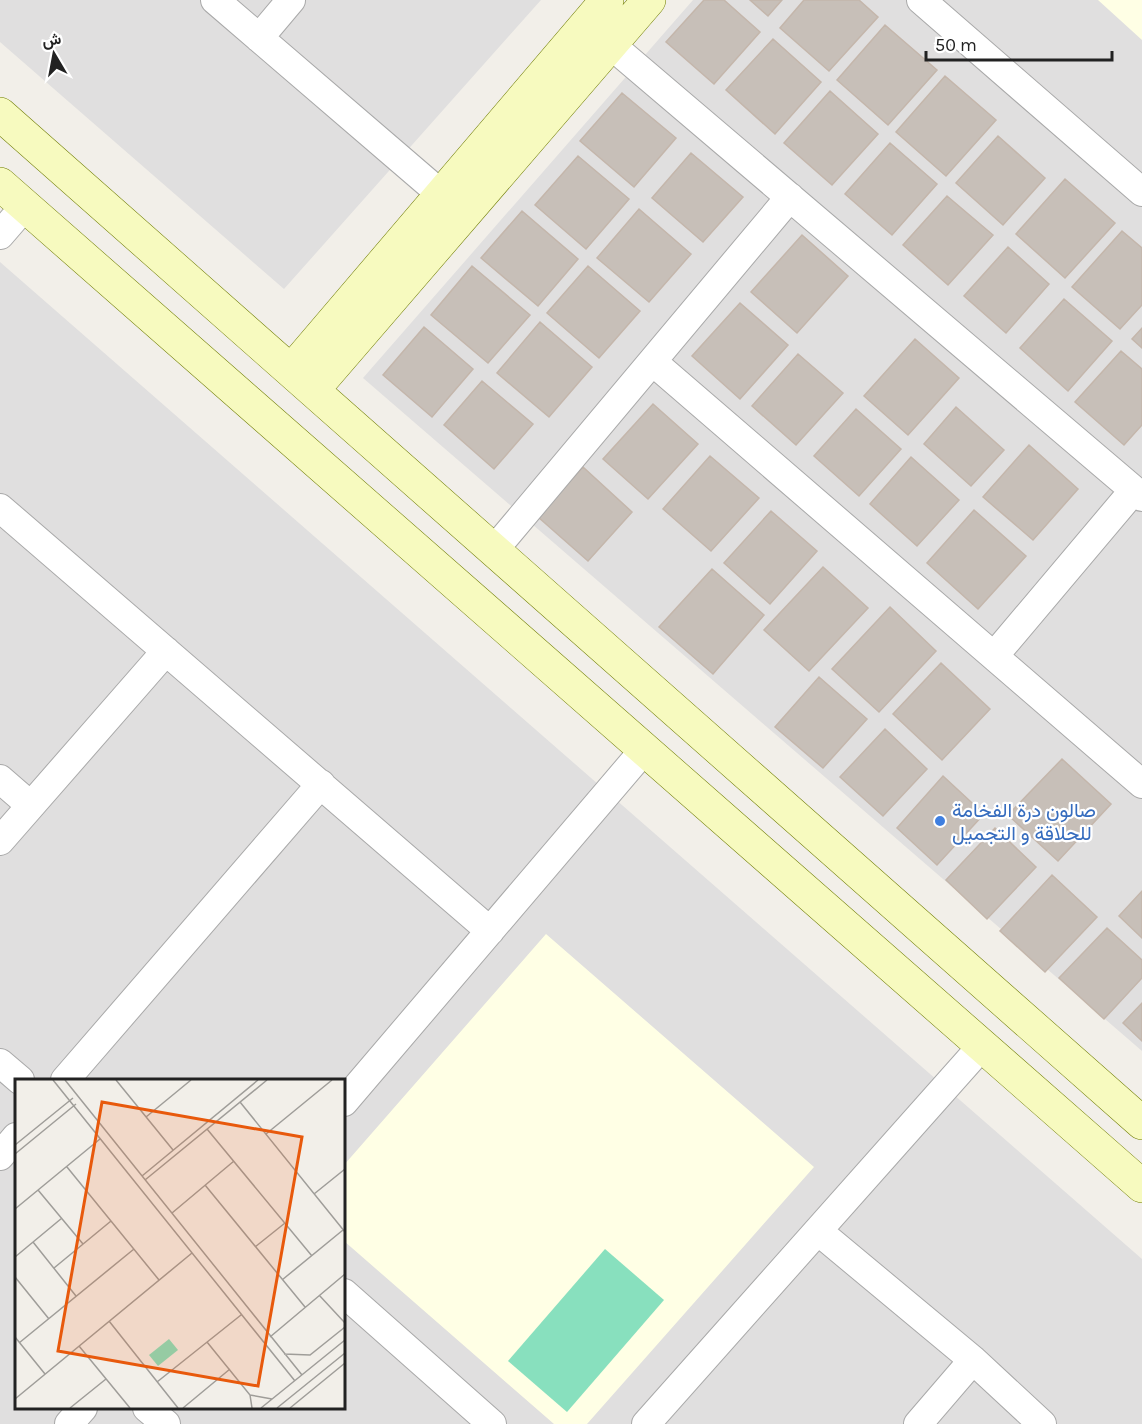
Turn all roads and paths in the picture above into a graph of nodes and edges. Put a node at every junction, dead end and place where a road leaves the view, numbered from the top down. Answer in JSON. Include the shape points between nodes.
{"nodes":[{"id":1,"x":215,"y":0,"type":"edge"},
{"id":2,"x":291,"y":0,"type":"edge"},
{"id":3,"x":607,"y":0,"type":"edge"},
{"id":4,"x":649,"y":0,"type":"edge"},
{"id":5,"x":938,"y":5,"type":"edge"},
{"id":6,"x":259,"y":38,"type":"junction"},
{"id":7,"x":611,"y":45,"type":"junction"},
{"id":8,"x":0,"y":114,"type":"edge"},
{"id":9,"x":0,"y":184,"type":"edge"},
{"id":10,"x":1142,"y":192,"type":"edge"},
{"id":11,"x":442,"y":195,"type":"junction"},
{"id":12,"x":790,"y":197,"type":"junction"},
{"id":13,"x":25,"y":206,"type":"junction"},
{"id":14,"x":0,"y":236,"type":"edge"},
{"id":15,"x":653,"y":362,"type":"junction"},
{"id":16,"x":302,"y":381,"type":"junction"},
{"id":17,"x":1138,"y":493,"type":"edge"},
{"id":18,"x":0,"y":508,"type":"edge"},
{"id":19,"x":494,"y":550,"type":"junction"},
{"id":20,"x":166,"y":651,"type":"junction"},
{"id":21,"x":994,"y":656,"type":"junction"},
{"id":22,"x":644,"y":750,"type":"junction"},
{"id":23,"x":0,"y":779,"type":"edge"},
{"id":24,"x":321,"y":784,"type":"junction"},
{"id":25,"x":1142,"y":784,"type":"edge"},
{"id":26,"x":30,"y":805,"type":"junction"},
{"id":27,"x":0,"y":841,"type":"edge"},
{"id":28,"x":490,"y":931,"type":"junction"},
{"id":29,"x":982,"y":1046,"type":"junction"},
{"id":30,"x":0,"y":1063,"type":"edge"},
{"id":31,"x":19,"y":1079,"type":"edge"},
{"id":32,"x":66,"y":1079,"type":"edge"},
{"id":33,"x":345,"y":1101,"type":"edge"},
{"id":34,"x":1142,"y":1123,"type":"edge"},
{"id":35,"x":15,"y":1138,"type":"edge"},
{"id":36,"x":0,"y":1156,"type":"edge"},
{"id":37,"x":1142,"y":1186,"type":"edge"},
{"id":38,"x":818,"y":1231,"type":"junction"},
{"id":39,"x":345,"y":1294,"type":"edge"},
{"id":40,"x":973,"y":1360,"type":"junction"},
{"id":41,"x":81,"y":1409,"type":"edge"},
{"id":42,"x":149,"y":1409,"type":"edge"},
{"id":43,"x":69,"y":1424,"type":"edge"},
{"id":44,"x":166,"y":1424,"type":"edge"},
{"id":45,"x":492,"y":1424,"type":"edge"},
{"id":46,"x":646,"y":1424,"type":"edge"},
{"id":47,"x":918,"y":1424,"type":"edge"},
{"id":48,"x":1042,"y":1424,"type":"edge"}],
"edges":[{"from":1,"to":6,"type":"street"},
{"from":2,"to":6,"type":"street"},
{"from":3,"to":11,"type":"street"},
{"from":4,"to":7,"type":"street"},
{"from":5,"to":10,"type":"street"},
{"from":6,"to":11,"type":"street"},
{"from":7,"to":12,"type":"street"},
{"from":7,"to":16,"type":"street"},
{"from":8,"to":16,"type":"street"},
{"from":9,"to":13,"type":"street"},
{"from":11,"to":16,"type":"street"},
{"from":12,"to":15,"type":"street"},
{"from":12,"to":17,"type":"street"},
{"from":13,"to":14,"type":"street"},
{"from":13,"to":22,"type":"street"},
{"from":15,"to":19,"type":"street"},
{"from":15,"to":21,"type":"street"},
{"from":16,"to":19,"type":"street"},
{"from":17,"to":21,"type":"street"},
{"from":18,"to":20,"type":"street"},
{"from":19,"to":34,"type":"street"},
{"from":20,"to":24,"type":"street"},
{"from":20,"to":26,"type":"street"},
{"from":21,"to":25,"type":"street"},
{"from":22,"to":28,"type":"street"},
{"from":22,"to":29,"type":"street"},
{"from":23,"to":26,"type":"street"},
{"from":24,"to":28,"type":"street"},
{"from":24,"to":32,"type":"street"},
{"from":26,"to":27,"type":"street"},
{"from":28,"to":33,"type":"street"},
{"from":29,"to":37,"type":"street"},
{"from":29,"to":38,"type":"street"},
{"from":30,"to":31,"type":"street"},
{"from":35,"to":36,"type":"street"},
{"from":38,"to":40,"type":"street"},
{"from":38,"to":46,"type":"street"},
{"from":39,"to":45,"type":"street"},
{"from":40,"to":47,"type":"street"},
{"from":40,"to":48,"type":"street"},
{"from":41,"to":43,"type":"street"},
{"from":42,"to":44,"type":"street"}]}
